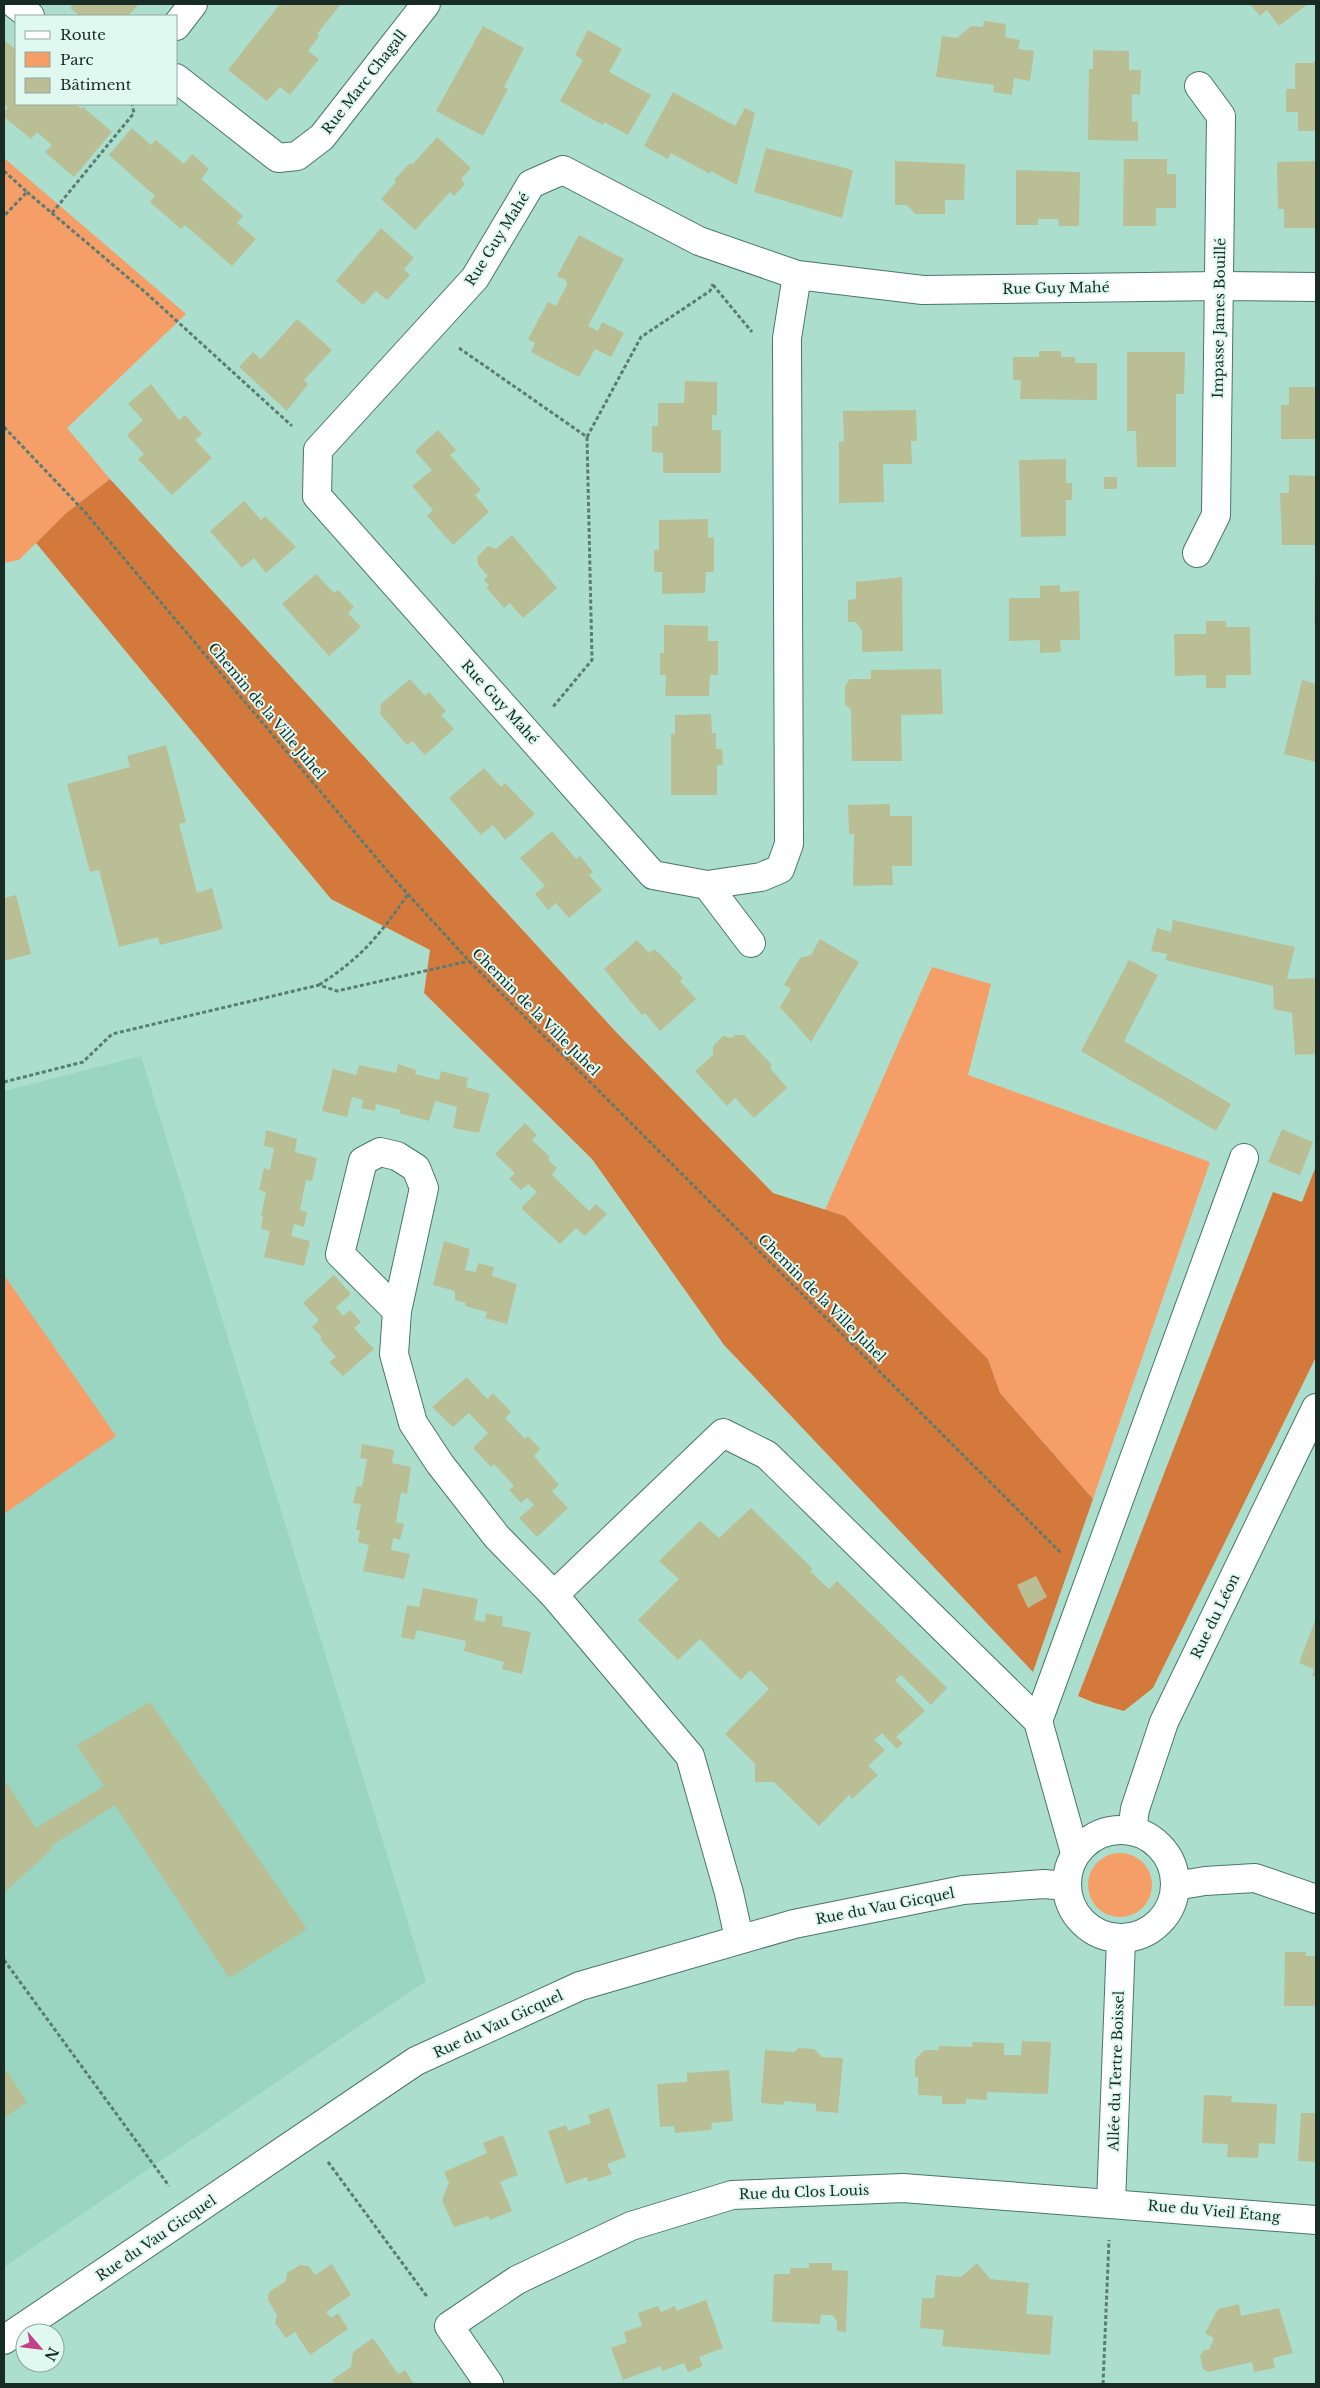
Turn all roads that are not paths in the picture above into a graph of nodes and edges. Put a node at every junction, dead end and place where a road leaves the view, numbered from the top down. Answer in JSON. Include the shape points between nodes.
{"nodes":[{"id":1,"x":15,"y":4,"type":"edge"},
{"id":2,"x":193,"y":4,"type":"edge"},
{"id":3,"x":426,"y":4,"type":"edge"},
{"id":4,"x":29,"y":15,"type":"edge"},
{"id":5,"x":178,"y":23,"type":"edge"},
{"id":6,"x":178,"y":80,"type":"edge"},
{"id":7,"x":1199,"y":86,"type":"dead end"},
{"id":8,"x":797,"y":275,"type":"junction"},
{"id":9,"x":1220,"y":286,"type":"junction"},
{"id":10,"x":1316,"y":287,"type":"edge"},
{"id":11,"x":1197,"y":553,"type":"dead end"},
{"id":12,"x":707,"y":884,"type":"junction"},
{"id":13,"x":751,"y":943,"type":"dead end"},
{"id":14,"x":1244,"y":1158,"type":"dead end"},
{"id":15,"x":397,"y":1312,"type":"junction"},
{"id":16,"x":1316,"y":1408,"type":"edge"},
{"id":17,"x":554,"y":1595,"type":"junction"},
{"id":18,"x":1038,"y":1722,"type":"junction"},
{"id":19,"x":1132,"y":1830,"type":"junction"},
{"id":20,"x":1075,"y":1853,"type":"junction"},
{"id":21,"x":1066,"y":1886,"type":"junction"},
{"id":22,"x":1175,"y":1886,"type":"junction"},
{"id":23,"x":1316,"y":1899,"type":"edge"},
{"id":24,"x":739,"y":1938,"type":"junction"},
{"id":25,"x":1121,"y":1940,"type":"junction"},
{"id":26,"x":1111,"y":2203,"type":"junction"},
{"id":27,"x":1316,"y":2220,"type":"edge"},
{"id":28,"x":4,"y":2340,"type":"edge"},
{"id":29,"x":489,"y":2384,"type":"edge"}],
"edges":[{"from":1,"to":4,"type":"street"},
{"from":2,"to":5,"type":"street"},
{"from":3,"to":6,"type":"street","name":"Rue Marc Chagall","via":[[322,137],[297,156],[278,158]]},
{"from":7,"to":9,"type":"street","name":"Impasse James Bouillé","via":[[1221,116]]},
{"from":8,"to":9,"type":"street","name":"Rue Guy Mahé","via":[[923,290]]},
{"from":8,"to":12,"type":"street","name":"Rue Guy Mahé","via":[[787,338],[789,844],[780,869],[761,877]]},
{"from":8,"to":12,"type":"street","name":"Rue Guy Mahé","via":[[699,241],[564,170],[531,184],[475,278],[318,450],[318,496],[653,875]]},
{"from":9,"to":10,"type":"street","name":"Rue Guy Mahé"},
{"from":9,"to":11,"type":"street","name":"Impasse James Bouillé","via":[[1216,515]]},
{"from":12,"to":13,"type":"street"},
{"from":14,"to":18,"type":"street"},
{"from":15,"to":15,"type":"street","via":[[340,1254],[363,1160],[380,1152],[397,1156],[416,1168],[424,1188]]},
{"from":15,"to":17,"type":"street","via":[[394,1354],[413,1424],[497,1537]]},
{"from":16,"to":19,"type":"street","name":"Rue du Léon","via":[[1164,1722],[1134,1809]]},
{"from":17,"to":18,"type":"street","via":[[723,1433],[767,1455]]},
{"from":17,"to":24,"type":"street","via":[[690,1756]]},
{"from":18,"to":20,"type":"street"},
{"from":19,"to":20,"type":"street","via":[[1100,1833]]},
{"from":19,"to":22,"type":"street","via":[[1159,1845],[1174,1871]]},
{"from":20,"to":21,"type":"street","via":[[1068,1869]]},
{"from":21,"to":24,"type":"street","name":"Rue du Vau Gicquel","via":[[1044,1884],[963,1890]]},
{"from":21,"to":25,"type":"street","via":[[1069,1902],[1088,1928]]},
{"from":22,"to":23,"type":"street","via":[[1255,1878]]},
{"from":22,"to":25,"type":"street","via":[[1172,1903],[1164,1918],[1150,1930]]},
{"from":24,"to":28,"type":"street","name":"Rue du Vau Gicquel","via":[[580,1986],[416,2061]]},
{"from":25,"to":26,"type":"street","name":"Allée du Tertre Boissel"},
{"from":26,"to":27,"type":"street","name":"Rue du Vieil Étang"},
{"from":26,"to":29,"type":"street","name":"Rue du Clos Louis","via":[[903,2188],[732,2195],[631,2226],[518,2280],[449,2326]]}]}
